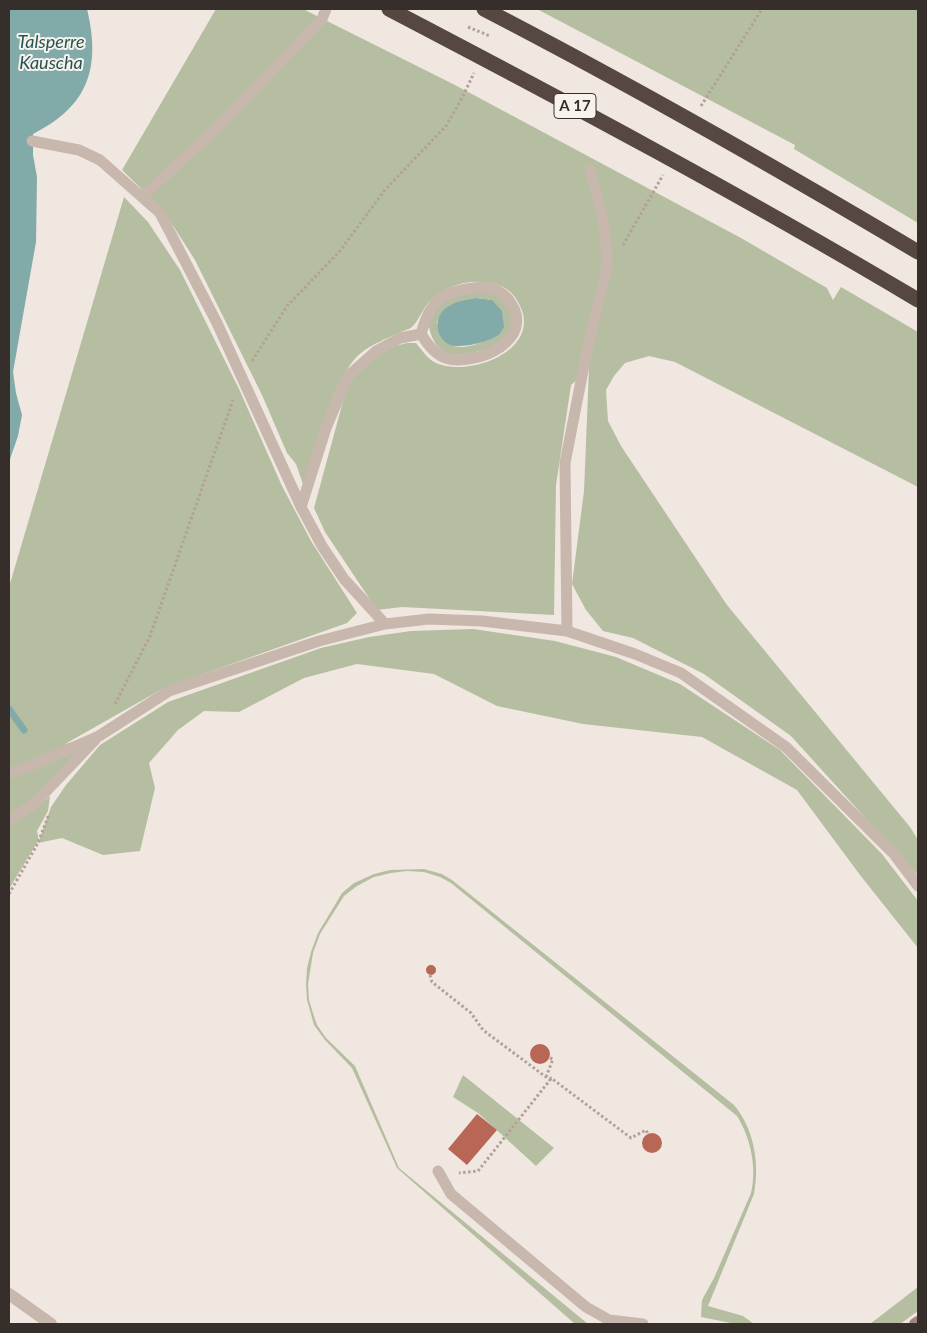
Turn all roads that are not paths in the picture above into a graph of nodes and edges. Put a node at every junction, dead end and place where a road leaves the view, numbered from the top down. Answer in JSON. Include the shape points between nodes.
{"nodes":[{"id":1,"x":326,"y":9,"type":"edge"},
{"id":2,"x":389,"y":9,"type":"edge"},
{"id":3,"x":484,"y":9,"type":"edge"},
{"id":4,"x":32,"y":141,"type":"dead end"},
{"id":5,"x":590,"y":170,"type":"dead end"},
{"id":6,"x":143,"y":196,"type":"junction"},
{"id":7,"x":918,"y":252,"type":"edge"},
{"id":8,"x":918,"y":300,"type":"edge"},
{"id":9,"x":421,"y":334,"type":"junction"},
{"id":10,"x":301,"y":507,"type":"junction"},
{"id":11,"x":384,"y":624,"type":"junction"},
{"id":12,"x":567,"y":631,"type":"junction"},
{"id":13,"x":100,"y":736,"type":"junction"},
{"id":14,"x":9,"y":773,"type":"edge"},
{"id":15,"x":9,"y":820,"type":"edge"},
{"id":16,"x":918,"y":886,"type":"edge"},
{"id":17,"x":438,"y":1171,"type":"road end"},
{"id":18,"x":9,"y":1294,"type":"edge"},
{"id":19,"x":918,"y":1322,"type":"edge"},
{"id":20,"x":51,"y":1324,"type":"edge"},
{"id":21,"x":643,"y":1324,"type":"edge"},
{"id":22,"x":915,"y":1324,"type":"edge"}],
"edges":[{"from":1,"to":6,"type":"lane","via":[[322,19],[219,126]]},
{"from":2,"to":8,"type":"highway","number":"A 17","via":[[565,100]]},
{"from":3,"to":7,"type":"highway","number":"A 17","via":[[781,170]]},
{"from":4,"to":6,"type":"lane","via":[[79,150],[100,160]]},
{"from":5,"to":12,"type":"lane","via":[[604,223],[608,259],[565,463]]},
{"from":6,"to":10,"type":"lane","via":[[160,213],[195,279]]},
{"from":9,"to":9,"type":"lane","via":[[437,353],[450,359],[465,359],[484,355],[509,342],[517,319],[506,296],[496,289],[469,288],[449,293],[434,303]]},
{"from":9,"to":10,"type":"lane","via":[[400,338],[376,351],[348,376],[326,428]]},
{"from":10,"to":11,"type":"lane","via":[[344,579]]},
{"from":11,"to":12,"type":"lane","via":[[429,619],[482,621]]},
{"from":11,"to":13,"type":"lane","via":[[319,641],[169,691]]},
{"from":12,"to":16,"type":"lane","via":[[681,673],[786,747],[893,853]]},
{"from":13,"to":14,"type":"lane","via":[[28,768]]},
{"from":13,"to":15,"type":"lane","via":[[36,802]]},
{"from":17,"to":21,"type":"lane","via":[[451,1194],[586,1307],[609,1320]]},
{"from":18,"to":20,"type":"street"},
{"from":19,"to":22,"type":"street"}]}
